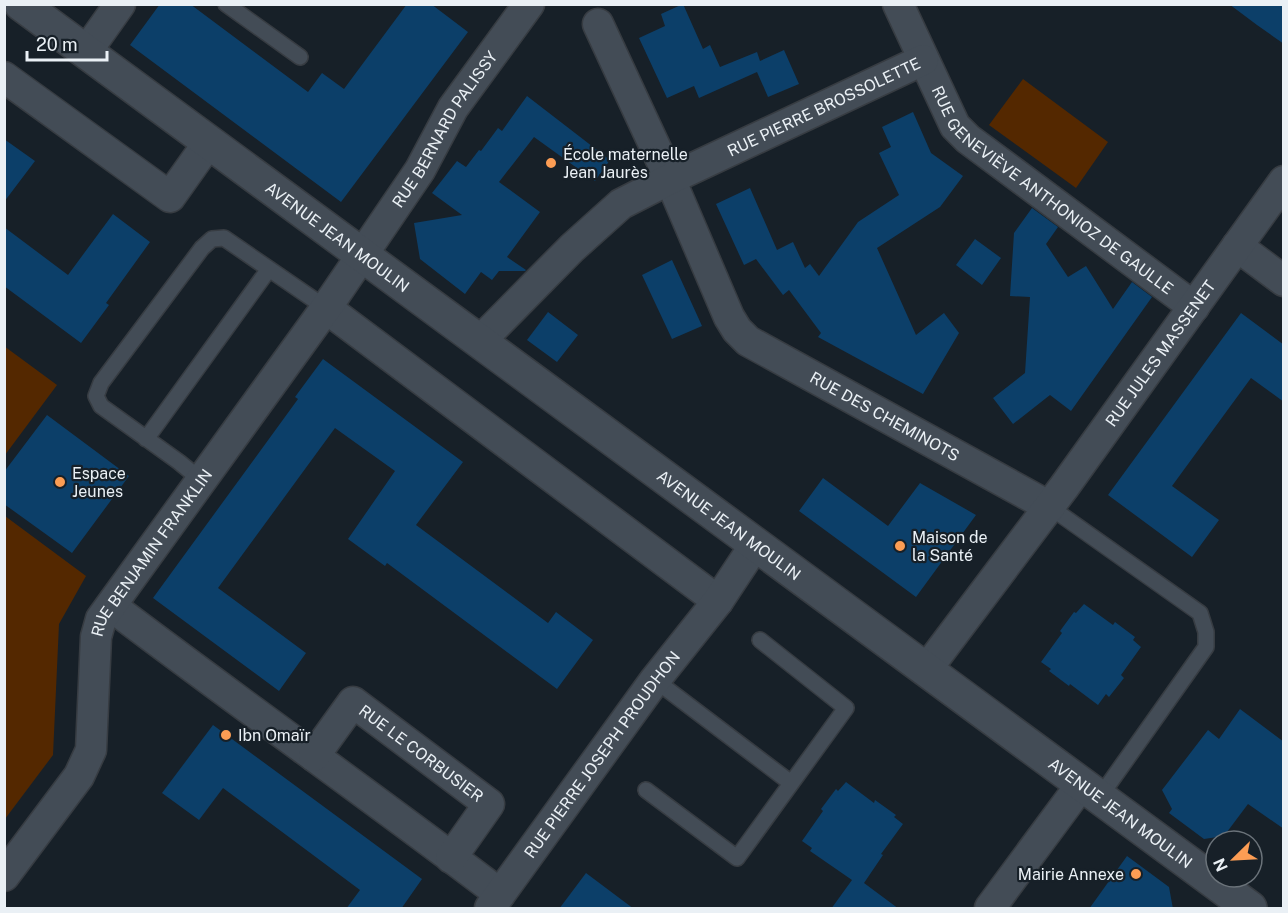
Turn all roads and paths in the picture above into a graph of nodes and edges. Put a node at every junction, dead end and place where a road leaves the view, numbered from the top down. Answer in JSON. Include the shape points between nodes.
{"nodes":[{"id":1,"x":21,"y":4,"type":"edge"},
{"id":2,"x":120,"y":4,"type":"edge"},
{"id":3,"x":226,"y":4,"type":"edge"},
{"id":4,"x":529,"y":4,"type":"edge"},
{"id":5,"x":898,"y":4,"type":"edge"},
{"id":6,"x":598,"y":24,"type":"dead end"},
{"id":7,"x":86,"y":52,"type":"junction"},
{"id":8,"x":300,"y":57,"type":"dead end"},
{"id":9,"x":923,"y":60,"type":"junction"},
{"id":10,"x":4,"y":76,"type":"edge"},
{"id":11,"x":209,"y":142,"type":"junction"},
{"id":12,"x":670,"y":179,"type":"junction"},
{"id":13,"x":1284,"y":181,"type":"edge"},
{"id":14,"x":1238,"y":246,"type":"junction"},
{"id":15,"x":362,"y":255,"type":"junction"},
{"id":16,"x":269,"y":269,"type":"junction"},
{"id":17,"x":1284,"y":281,"type":"edge"},
{"id":18,"x":1194,"y":307,"type":"junction"},
{"id":19,"x":326,"y":308,"type":"junction"},
{"id":20,"x":479,"y":342,"type":"junction"},
{"id":21,"x":146,"y":439,"type":"junction"},
{"id":22,"x":201,"y":480,"type":"junction"},
{"id":23,"x":1050,"y":507,"type":"junction"},
{"id":24,"x":755,"y":545,"type":"junction"},
{"id":25,"x":718,"y":601,"type":"junction"},
{"id":26,"x":111,"y":606,"type":"junction"},
{"id":27,"x":760,"y":640,"type":"dead end"},
{"id":28,"x":926,"y":670,"type":"junction"},
{"id":29,"x":655,"y":680,"type":"junction"},
{"id":30,"x":314,"y":756,"type":"junction"},
{"id":31,"x":791,"y":783,"type":"junction"},
{"id":32,"x":646,"y":790,"type":"dead end"},
{"id":33,"x":1090,"y":792,"type":"junction"},
{"id":34,"x":451,"y":858,"type":"junction"},
{"id":35,"x":4,"y":876,"type":"edge"},
{"id":36,"x":495,"y":902,"type":"edge"},
{"id":37,"x":990,"y":909,"type":"edge"},
{"id":38,"x":1250,"y":909,"type":"edge"}],
"edges":[{"from":1,"to":7,"type":"street","name":"AVENUE JEAN MOULIN"},
{"from":2,"to":7,"type":"street"},
{"from":3,"to":8,"type":"lane"},
{"from":4,"to":15,"type":"street","name":"RUE BERNARD PALISSY","via":[[453,108],[420,170]]},
{"from":5,"to":9,"type":"street","name":"RUE PIERRE BROSSOLETTE"},
{"from":6,"to":12,"type":"street"},
{"from":7,"to":11,"type":"street","name":"AVENUE JEAN MOULIN"},
{"from":9,"to":12,"type":"street","name":"RUE PIERRE BROSSOLETTE"},
{"from":9,"to":18,"type":"street","name":"RUE GENEVIÈVE ANTHONIOZ DE GAULLE","via":[[955,126],[968,139]]},
{"from":10,"to":11,"type":"street","via":[[170,197]]},
{"from":11,"to":15,"type":"street","name":"AVENUE JEAN MOULIN"},
{"from":12,"to":20,"type":"street","name":"RUE PIERRE BROSSOLETTE","via":[[621,204]]},
{"from":12,"to":23,"type":"street","name":"RUE DES CHEMINOTS","via":[[729,317],[748,341]]},
{"from":13,"to":14,"type":"street","name":"RUE JULES MASSENET"},
{"from":14,"to":17,"type":"street"},
{"from":14,"to":18,"type":"street","name":"RUE JULES MASSENET"},
{"from":15,"to":19,"type":"street","name":"RUE BENJAMIN FRANKLIN"},
{"from":15,"to":20,"type":"street","name":"AVENUE JEAN MOULIN"},
{"from":16,"to":19,"type":"lane"},
{"from":16,"to":21,"type":"lane"},
{"from":16,"to":21,"type":"lane","via":[[224,238],[212,239],[101,383],[96,396],[101,406]]},
{"from":18,"to":23,"type":"street","name":"RUE JULES MASSENET"},
{"from":19,"to":22,"type":"street","name":"RUE BENJAMIN FRANKLIN"},
{"from":19,"to":25,"type":"street"},
{"from":20,"to":24,"type":"street","name":"AVENUE JEAN MOULIN"},
{"from":21,"to":22,"type":"lane"},
{"from":22,"to":26,"type":"street","name":"RUE BENJAMIN FRANKLIN"},
{"from":23,"to":28,"type":"street","name":"RUE JULES MASSENET"},
{"from":23,"to":33,"type":"lane","via":[[1200,614],[1206,632],[1206,647]]},
{"from":24,"to":25,"type":"street","name":"RUE PIERRE JOSEPH PROUDHON"},
{"from":24,"to":28,"type":"street","name":"AVENUE JEAN MOULIN"},
{"from":25,"to":29,"type":"street","name":"RUE PIERRE JOSEPH PROUDHON"},
{"from":26,"to":30,"type":"street"},
{"from":26,"to":35,"type":"street","name":"RUE BENJAMIN FRANKLIN","via":[[101,619],[96,637],[91,750],[79,776]]},
{"from":27,"to":31,"type":"lane","via":[[846,708]]},
{"from":28,"to":33,"type":"street","name":"AVENUE JEAN MOULIN"},
{"from":29,"to":31,"type":"lane"},
{"from":29,"to":36,"type":"street","name":"RUE PIERRE JOSEPH PROUDHON"},
{"from":30,"to":34,"type":"street"},
{"from":30,"to":34,"type":"street","name":"RUE LE CORBUSIER","via":[[353,702],[489,804]]},
{"from":31,"to":32,"type":"lane","via":[[737,858]]},
{"from":33,"to":37,"type":"street"},
{"from":33,"to":38,"type":"street","name":"AVENUE JEAN MOULIN"},
{"from":34,"to":36,"type":"street"}]}
